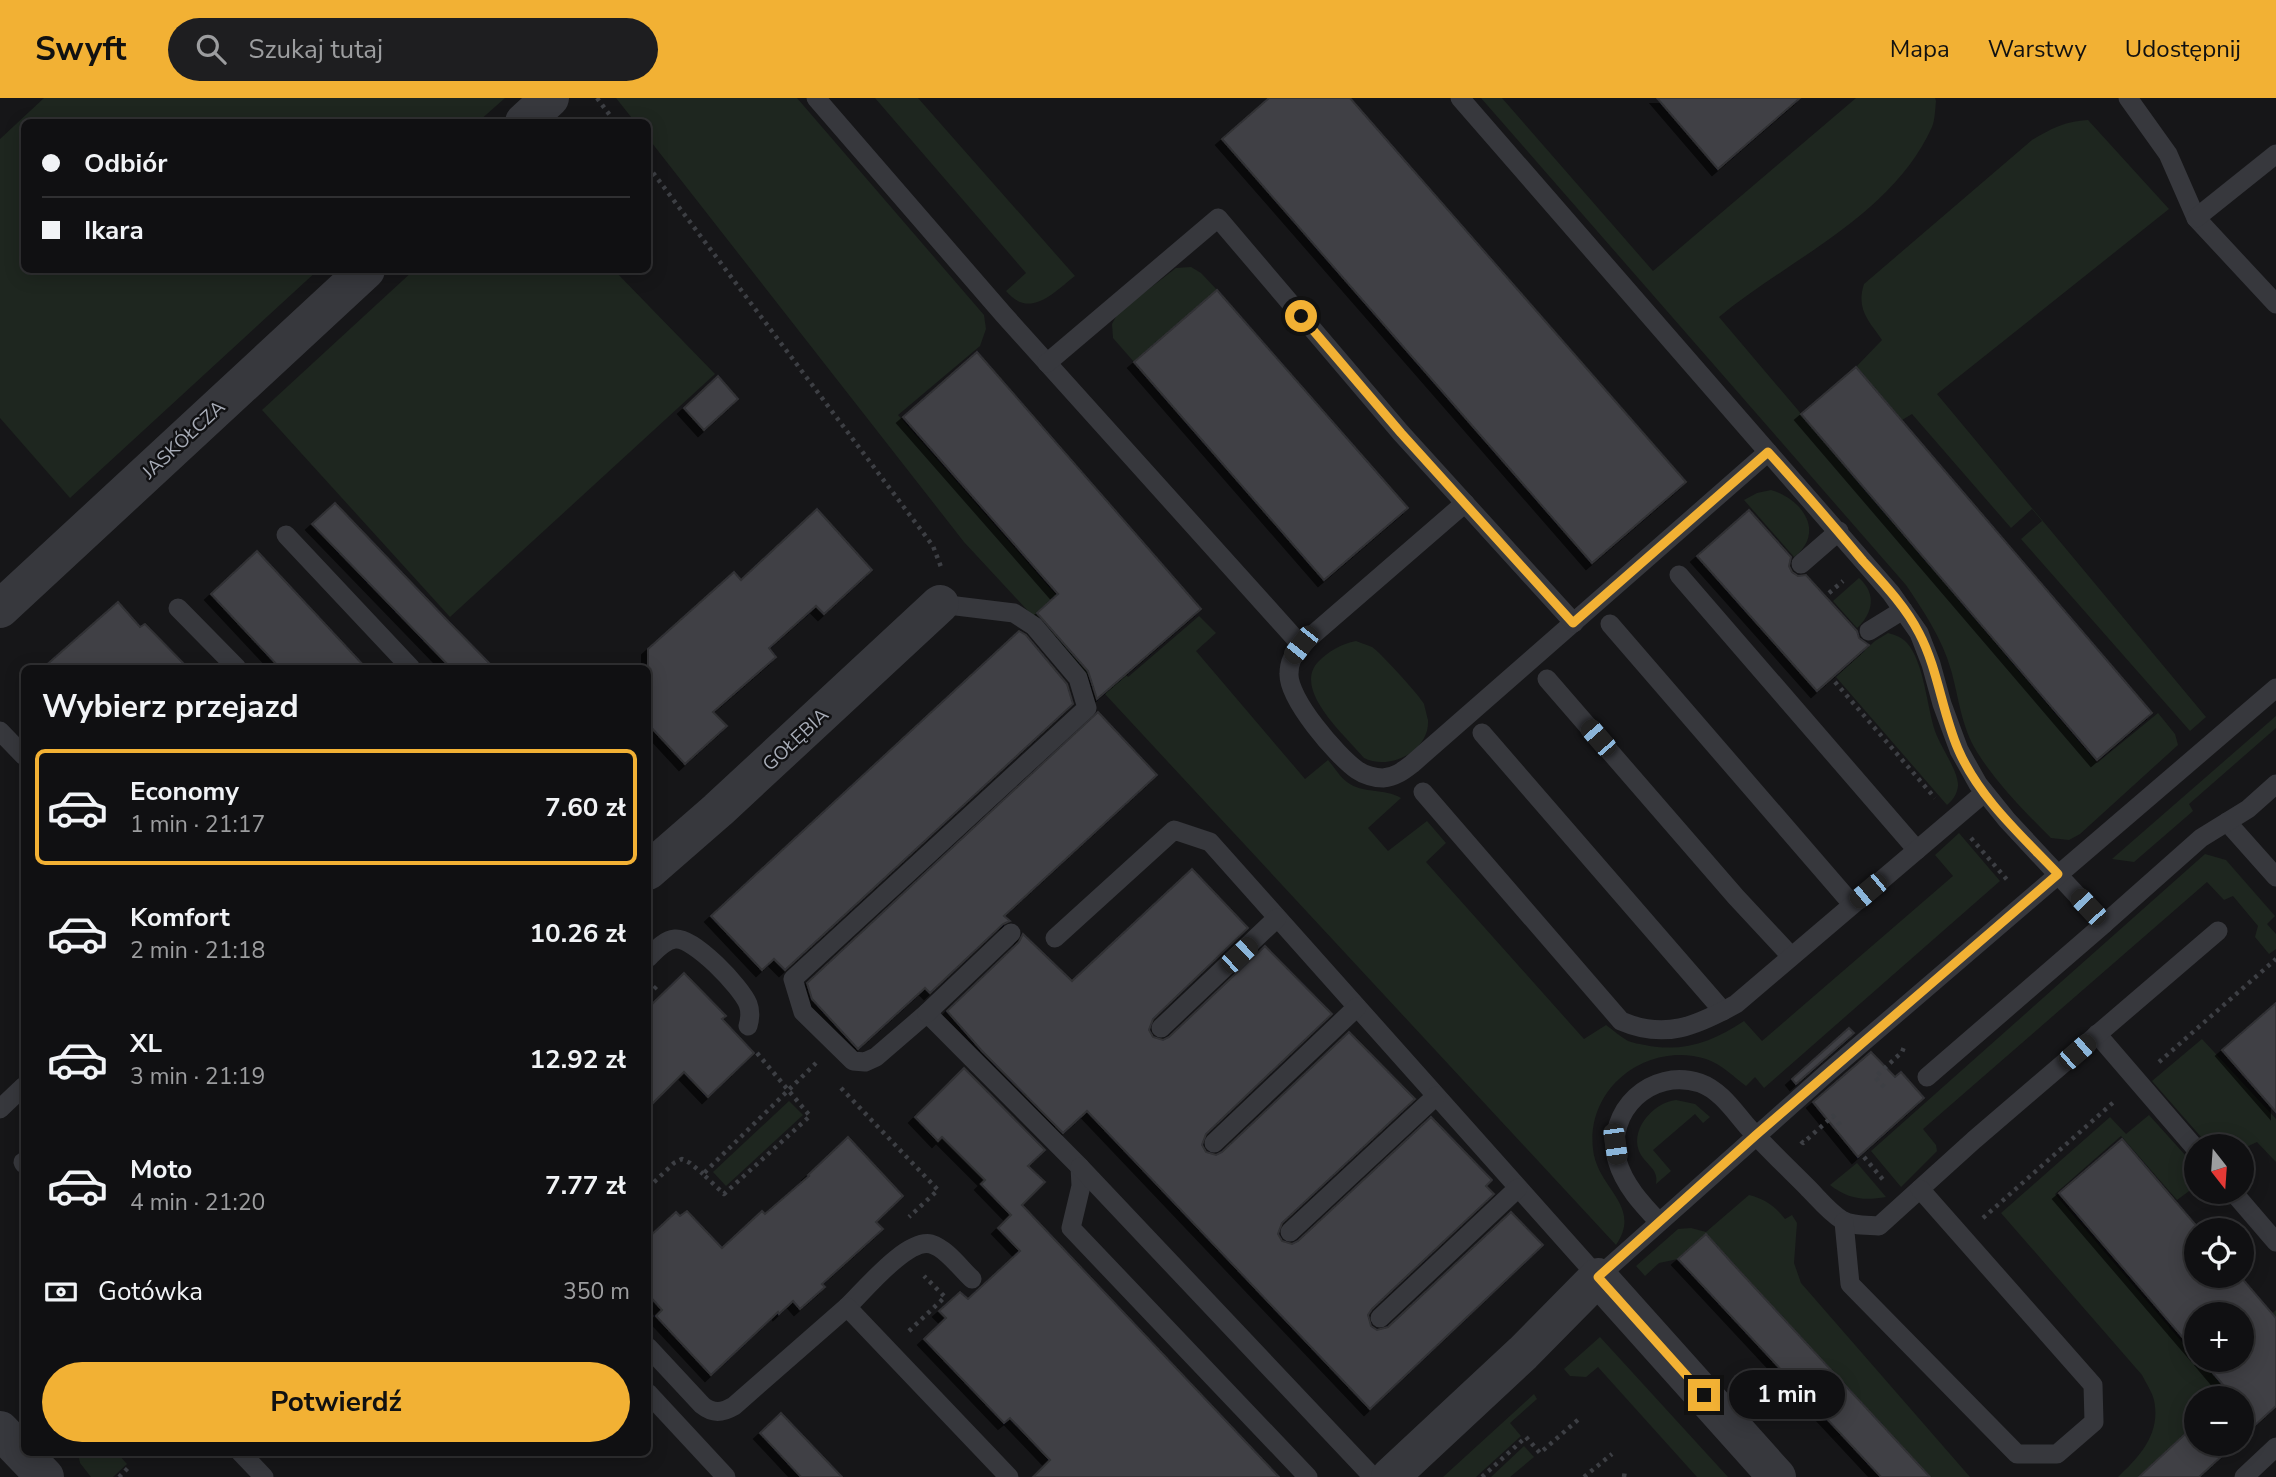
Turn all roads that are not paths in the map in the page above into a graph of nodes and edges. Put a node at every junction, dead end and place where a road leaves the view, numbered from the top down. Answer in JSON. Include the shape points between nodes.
{"nodes":[{"id":1,"x":550,"y":98,"type":"edge"},
{"id":2,"x":816,"y":98,"type":"edge"},
{"id":3,"x":1460,"y":98,"type":"edge"},
{"id":4,"x":2128,"y":98,"type":"edge"},
{"id":5,"x":527,"y":119,"type":"edge"},
{"id":6,"x":2276,"y":154,"type":"edge"},
{"id":7,"x":2196,"y":218,"type":"junction"},
{"id":8,"x":363,"y":273,"type":"edge"},
{"id":9,"x":2276,"y":304,"type":"edge"},
{"id":10,"x":1047,"y":363,"type":"junction"},
{"id":11,"x":1768,"y":452,"type":"junction"},
{"id":12,"x":1465,"y":503,"type":"junction"},
{"id":13,"x":1839,"y":531,"type":"junction"},
{"id":14,"x":286,"y":535,"type":"dead end"},
{"id":15,"x":1801,"y":564,"type":"dead end"},
{"id":16,"x":1679,"y":575,"type":"dead end"},
{"id":17,"x":940,"y":604,"type":"joint"},
{"id":18,"x":178,"y":608,"type":"dead end"},
{"id":19,"x":0,"y":609,"type":"edge"},
{"id":20,"x":1903,"y":610,"type":"junction"},
{"id":21,"x":1573,"y":623,"type":"junction"},
{"id":22,"x":1610,"y":624,"type":"dead end"},
{"id":23,"x":1869,"y":631,"type":"dead end"},
{"id":24,"x":1301,"y":645,"type":"junction"},
{"id":25,"x":234,"y":665,"type":"edge"},
{"id":26,"x":408,"y":665,"type":"edge"},
{"id":27,"x":1547,"y":679,"type":"dead end"},
{"id":28,"x":2276,"y":688,"type":"edge"},
{"id":29,"x":0,"y":731,"type":"edge"},
{"id":30,"x":1482,"y":733,"type":"dead end"},
{"id":31,"x":21,"y":753,"type":"edge"},
{"id":32,"x":2276,"y":785,"type":"edge"},
{"id":33,"x":1423,"y":792,"type":"dead end"},
{"id":34,"x":1984,"y":793,"type":"junction"},
{"id":35,"x":2227,"y":822,"type":"junction"},
{"id":36,"x":1917,"y":850,"type":"junction"},
{"id":37,"x":651,"y":868,"type":"edge"},
{"id":38,"x":2058,"y":874,"type":"junction"},
{"id":39,"x":2276,"y":877,"type":"edge"},
{"id":40,"x":1852,"y":904,"type":"junction"},
{"id":41,"x":1277,"y":918,"type":"junction"},
{"id":42,"x":2104,"y":924,"type":"junction"},
{"id":43,"x":2218,"y":931,"type":"dead end"},
{"id":44,"x":1011,"y":933,"type":"dead end"},
{"id":45,"x":1055,"y":938,"type":"dead end"},
{"id":46,"x":651,"y":955,"type":"edge"},
{"id":47,"x":1791,"y":956,"type":"junction"},
{"id":48,"x":1357,"y":1007,"type":"junction"},
{"id":49,"x":1723,"y":1011,"type":"junction"},
{"id":50,"x":927,"y":1013,"type":"junction"},
{"id":51,"x":748,"y":1026,"type":"dead end"},
{"id":52,"x":1161,"y":1028,"type":"dead end"},
{"id":53,"x":2097,"y":1034,"type":"junction"},
{"id":54,"x":1927,"y":1077,"type":"dead end"},
{"id":55,"x":21,"y":1089,"type":"edge"},
{"id":56,"x":1436,"y":1096,"type":"junction"},
{"id":57,"x":0,"y":1109,"type":"edge"},
{"id":58,"x":1756,"y":1135,"type":"junction"},
{"id":59,"x":2184,"y":1135,"type":"edge"},
{"id":60,"x":1214,"y":1143,"type":"dead end"},
{"id":61,"x":1080,"y":1167,"type":"junction"},
{"id":62,"x":1518,"y":1188,"type":"junction"},
{"id":63,"x":1920,"y":1189,"type":"junction"},
{"id":64,"x":2243,"y":1204,"type":"edge"},
{"id":65,"x":1659,"y":1222,"type":"junction"},
{"id":66,"x":1844,"y":1222,"type":"junction"},
{"id":67,"x":1290,"y":1232,"type":"dead end"},
{"id":68,"x":2276,"y":1242,"type":"edge"},
{"id":69,"x":1598,"y":1277,"type":"junction"},
{"id":70,"x":972,"y":1279,"type":"dead end"},
{"id":71,"x":847,"y":1307,"type":"junction"},
{"id":72,"x":1380,"y":1318,"type":"dead end"},
{"id":73,"x":651,"y":1349,"type":"edge"},
{"id":74,"x":651,"y":1395,"type":"edge"},
{"id":75,"x":2276,"y":1447,"type":"edge"},
{"id":76,"x":21,"y":1456,"type":"edge"},
{"id":77,"x":244,"y":1456,"type":"edge"},
{"id":78,"x":45,"y":1477,"type":"edge"},
{"id":79,"x":264,"y":1477,"type":"edge"},
{"id":80,"x":726,"y":1477,"type":"edge"},
{"id":81,"x":1009,"y":1477,"type":"edge"},
{"id":82,"x":1308,"y":1477,"type":"edge"},
{"id":83,"x":1373,"y":1477,"type":"edge"},
{"id":84,"x":1390,"y":1477,"type":"edge"},
{"id":85,"x":1777,"y":1477,"type":"edge"},
{"id":86,"x":2244,"y":1477,"type":"edge"}],
"edges":[{"from":1,"to":5,"type":"street"},
{"from":2,"to":10,"type":"lane"},
{"from":3,"to":11,"type":"lane"},
{"from":4,"to":7,"type":"lane","via":[[2168,154]]},
{"from":6,"to":7,"type":"lane"},
{"from":7,"to":9,"type":"lane"},
{"from":8,"to":19,"type":"street","name":"JASKÓŁCZA"},
{"from":10,"to":12,"type":"lane","via":[[1218,218]]},
{"from":10,"to":24,"type":"lane"},
{"from":11,"to":13,"type":"lane"},
{"from":11,"to":21,"type":"lane"},
{"from":12,"to":21,"type":"lane"},
{"from":12,"to":24,"type":"lane"},
{"from":13,"to":15,"type":"lane"},
{"from":13,"to":20,"type":"lane"},
{"from":14,"to":26,"type":"lane"},
{"from":16,"to":36,"type":"lane"},
{"from":17,"to":37,"type":"street","name":"GOŁĘBIA"},
{"from":17,"to":50,"type":"lane","via":[[1014,613],[1034,626],[1078,678],[1087,708],[793,979],[803,1012],[853,1062],[876,1057]]},
{"from":18,"to":25,"type":"lane"},
{"from":20,"to":23,"type":"lane"},
{"from":20,"to":34,"type":"lane","via":[[1919,633],[1959,750]]},
{"from":21,"to":24,"type":"lane","via":[[1412,764],[1381,778],[1350,764],[1297,701],[1289,675],[1291,657]]},
{"from":22,"to":40,"type":"lane"},
{"from":27,"to":47,"type":"lane"},
{"from":28,"to":38,"type":"lane"},
{"from":29,"to":31,"type":"lane"},
{"from":30,"to":49,"type":"lane"},
{"from":32,"to":35,"type":"lane"},
{"from":33,"to":49,"type":"lane","via":[[1621,1021],[1673,1031]]},
{"from":34,"to":36,"type":"lane"},
{"from":34,"to":38,"type":"lane"},
{"from":35,"to":39,"type":"lane"},
{"from":35,"to":42,"type":"lane","via":[[2201,838]]},
{"from":36,"to":40,"type":"lane"},
{"from":38,"to":42,"type":"lane"},
{"from":38,"to":58,"type":"lane"},
{"from":40,"to":47,"type":"lane"},
{"from":41,"to":45,"type":"lane","via":[[1210,842],[1174,830]]},
{"from":41,"to":48,"type":"lane"},
{"from":41,"to":52,"type":"lane"},
{"from":42,"to":54,"type":"lane"},
{"from":43,"to":53,"type":"lane"},
{"from":44,"to":50,"type":"lane"},
{"from":46,"to":51,"type":"lane","via":[[674,939],[687,941],[740,992],[750,1008]]},
{"from":47,"to":49,"type":"lane"},
{"from":48,"to":56,"type":"lane"},
{"from":48,"to":60,"type":"lane"},
{"from":50,"to":61,"type":"lane"},
{"from":53,"to":59,"type":"lane"},
{"from":53,"to":63,"type":"lane"},
{"from":55,"to":57,"type":"lane"},
{"from":56,"to":62,"type":"lane"},
{"from":56,"to":67,"type":"lane"},
{"from":58,"to":65,"type":"lane"},
{"from":58,"to":65,"type":"lane","via":[[1716,1092],[1700,1083],[1657,1083],[1637,1094],[1618,1124],[1617,1160],[1630,1188]]},
{"from":58,"to":66,"type":"lane"},
{"from":61,"to":82,"type":"lane","via":[[1081,1186],[1070,1228]]},
{"from":61,"to":83,"type":"lane"},
{"from":62,"to":69,"type":"lane"},
{"from":62,"to":72,"type":"lane"},
{"from":63,"to":66,"type":"lane","via":[[1879,1226]]},
{"from":63,"to":66,"type":"lane","via":[[2093,1385],[2094,1422],[2057,1454],[2017,1454],[1850,1284]]},
{"from":64,"to":68,"type":"lane"},
{"from":65,"to":69,"type":"lane"},
{"from":69,"to":84,"type":"street"},
{"from":69,"to":85,"type":"street"},
{"from":70,"to":71,"type":"lane","via":[[942,1250],[922,1243],[902,1253]]},
{"from":71,"to":73,"type":"lane","via":[[725,1411],[702,1405]]},
{"from":71,"to":81,"type":"lane"},
{"from":74,"to":80,"type":"lane"},
{"from":75,"to":86,"type":"lane"},
{"from":76,"to":78,"type":"street"},
{"from":77,"to":79,"type":"lane"}]}
